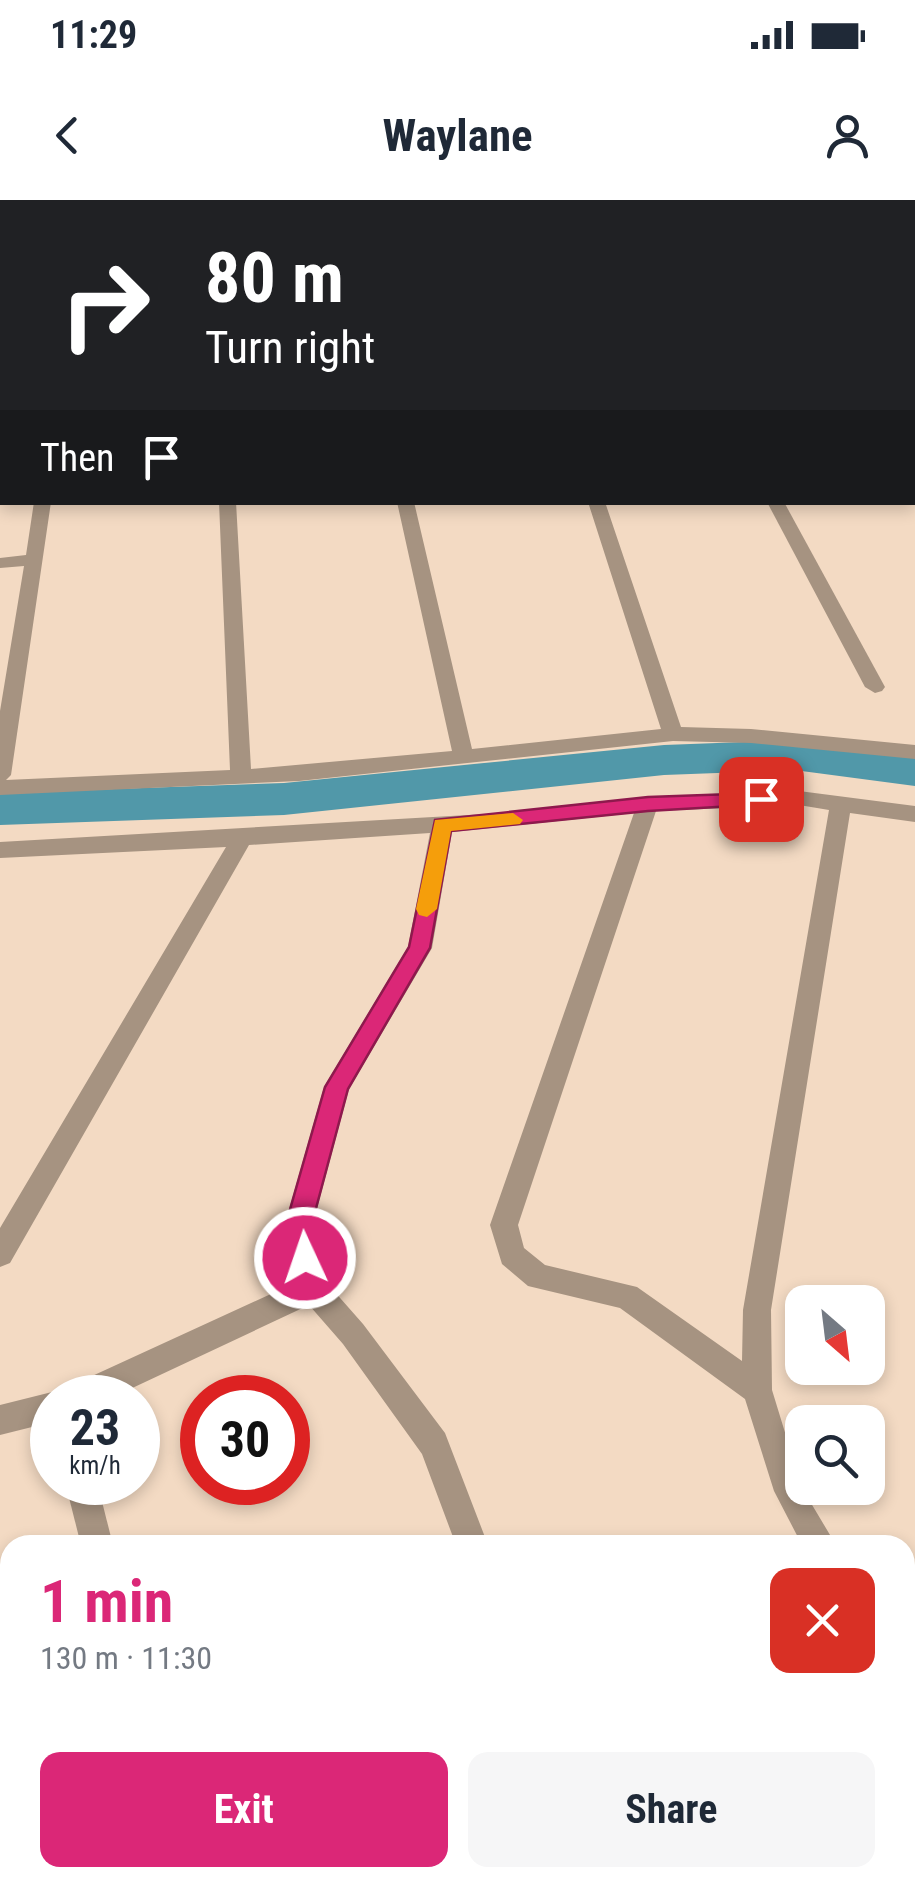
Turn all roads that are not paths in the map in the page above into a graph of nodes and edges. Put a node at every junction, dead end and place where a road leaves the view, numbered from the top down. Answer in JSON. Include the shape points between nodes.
{"nodes":[{"id":1,"x":43,"y":505,"type":"edge"},
{"id":2,"x":227,"y":505,"type":"edge"},
{"id":3,"x":406,"y":505,"type":"edge"},
{"id":4,"x":597,"y":505,"type":"edge"},
{"id":5,"x":777,"y":505,"type":"edge"},
{"id":6,"x":34,"y":560,"type":"junction"},
{"id":7,"x":0,"y":562,"type":"edge"},
{"id":8,"x":10,"y":647,"type":"edge"},
{"id":9,"x":875,"y":687,"type":"dead end"},
{"id":10,"x":673,"y":734,"type":"junction"},
{"id":11,"x":915,"y":752,"type":"edge"},
{"id":12,"x":464,"y":756,"type":"junction"},
{"id":13,"x":0,"y":775,"type":"edge"},
{"id":14,"x":241,"y":776,"type":"junction"},
{"id":15,"x":0,"y":788,"type":"edge"},
{"id":16,"x":648,"y":804,"type":"junction"},
{"id":17,"x":841,"y":804,"type":"junction"},
{"id":18,"x":915,"y":814,"type":"edge"},
{"id":19,"x":442,"y":825,"type":"junction"},
{"id":20,"x":242,"y":838,"type":"junction"},
{"id":21,"x":0,"y":850,"type":"edge"},
{"id":22,"x":0,"y":1254,"type":"edge"},
{"id":23,"x":313,"y":1289,"type":"junction"},
{"id":24,"x":127,"y":1375,"type":"edge"},
{"id":25,"x":757,"y":1390,"type":"junction"},
{"id":26,"x":30,"y":1412,"type":"edge"},
{"id":27,"x":0,"y":1420,"type":"edge"},
{"id":28,"x":87,"y":1505,"type":"edge"},
{"id":29,"x":94,"y":1535,"type":"edge"},
{"id":30,"x":468,"y":1535,"type":"edge"},
{"id":31,"x":814,"y":1535,"type":"edge"}],
"edges":[{"from":1,"to":6,"type":"street"},
{"from":2,"to":14,"type":"street"},
{"from":3,"to":12,"type":"street"},
{"from":4,"to":10,"type":"street"},
{"from":5,"to":9,"type":"street"},
{"from":6,"to":7,"type":"street"},
{"from":6,"to":8,"type":"street"},
{"from":8,"to":13,"type":"street"},
{"from":10,"to":11,"type":"street"},
{"from":10,"to":12,"type":"street"},
{"from":12,"to":14,"type":"street"},
{"from":14,"to":15,"type":"street"},
{"from":16,"to":17,"type":"street","via":[[799,798]]},
{"from":16,"to":19,"type":"street"},
{"from":16,"to":25,"type":"street","via":[[504,1225],[512,1255],[538,1277],[627,1296]]},
{"from":17,"to":18,"type":"street"},
{"from":17,"to":25,"type":"street","via":[[757,1310]]},
{"from":19,"to":20,"type":"street"},
{"from":19,"to":23,"type":"street","via":[[420,948],[337,1087],[303,1209],[298,1227]]},
{"from":20,"to":21,"type":"street"},
{"from":20,"to":22,"type":"street"},
{"from":23,"to":24,"type":"street"},
{"from":23,"to":30,"type":"street","via":[[434,1444]]},
{"from":25,"to":31,"type":"street","via":[[790,1491]]},
{"from":26,"to":27,"type":"street"},
{"from":28,"to":29,"type":"street"}]}
